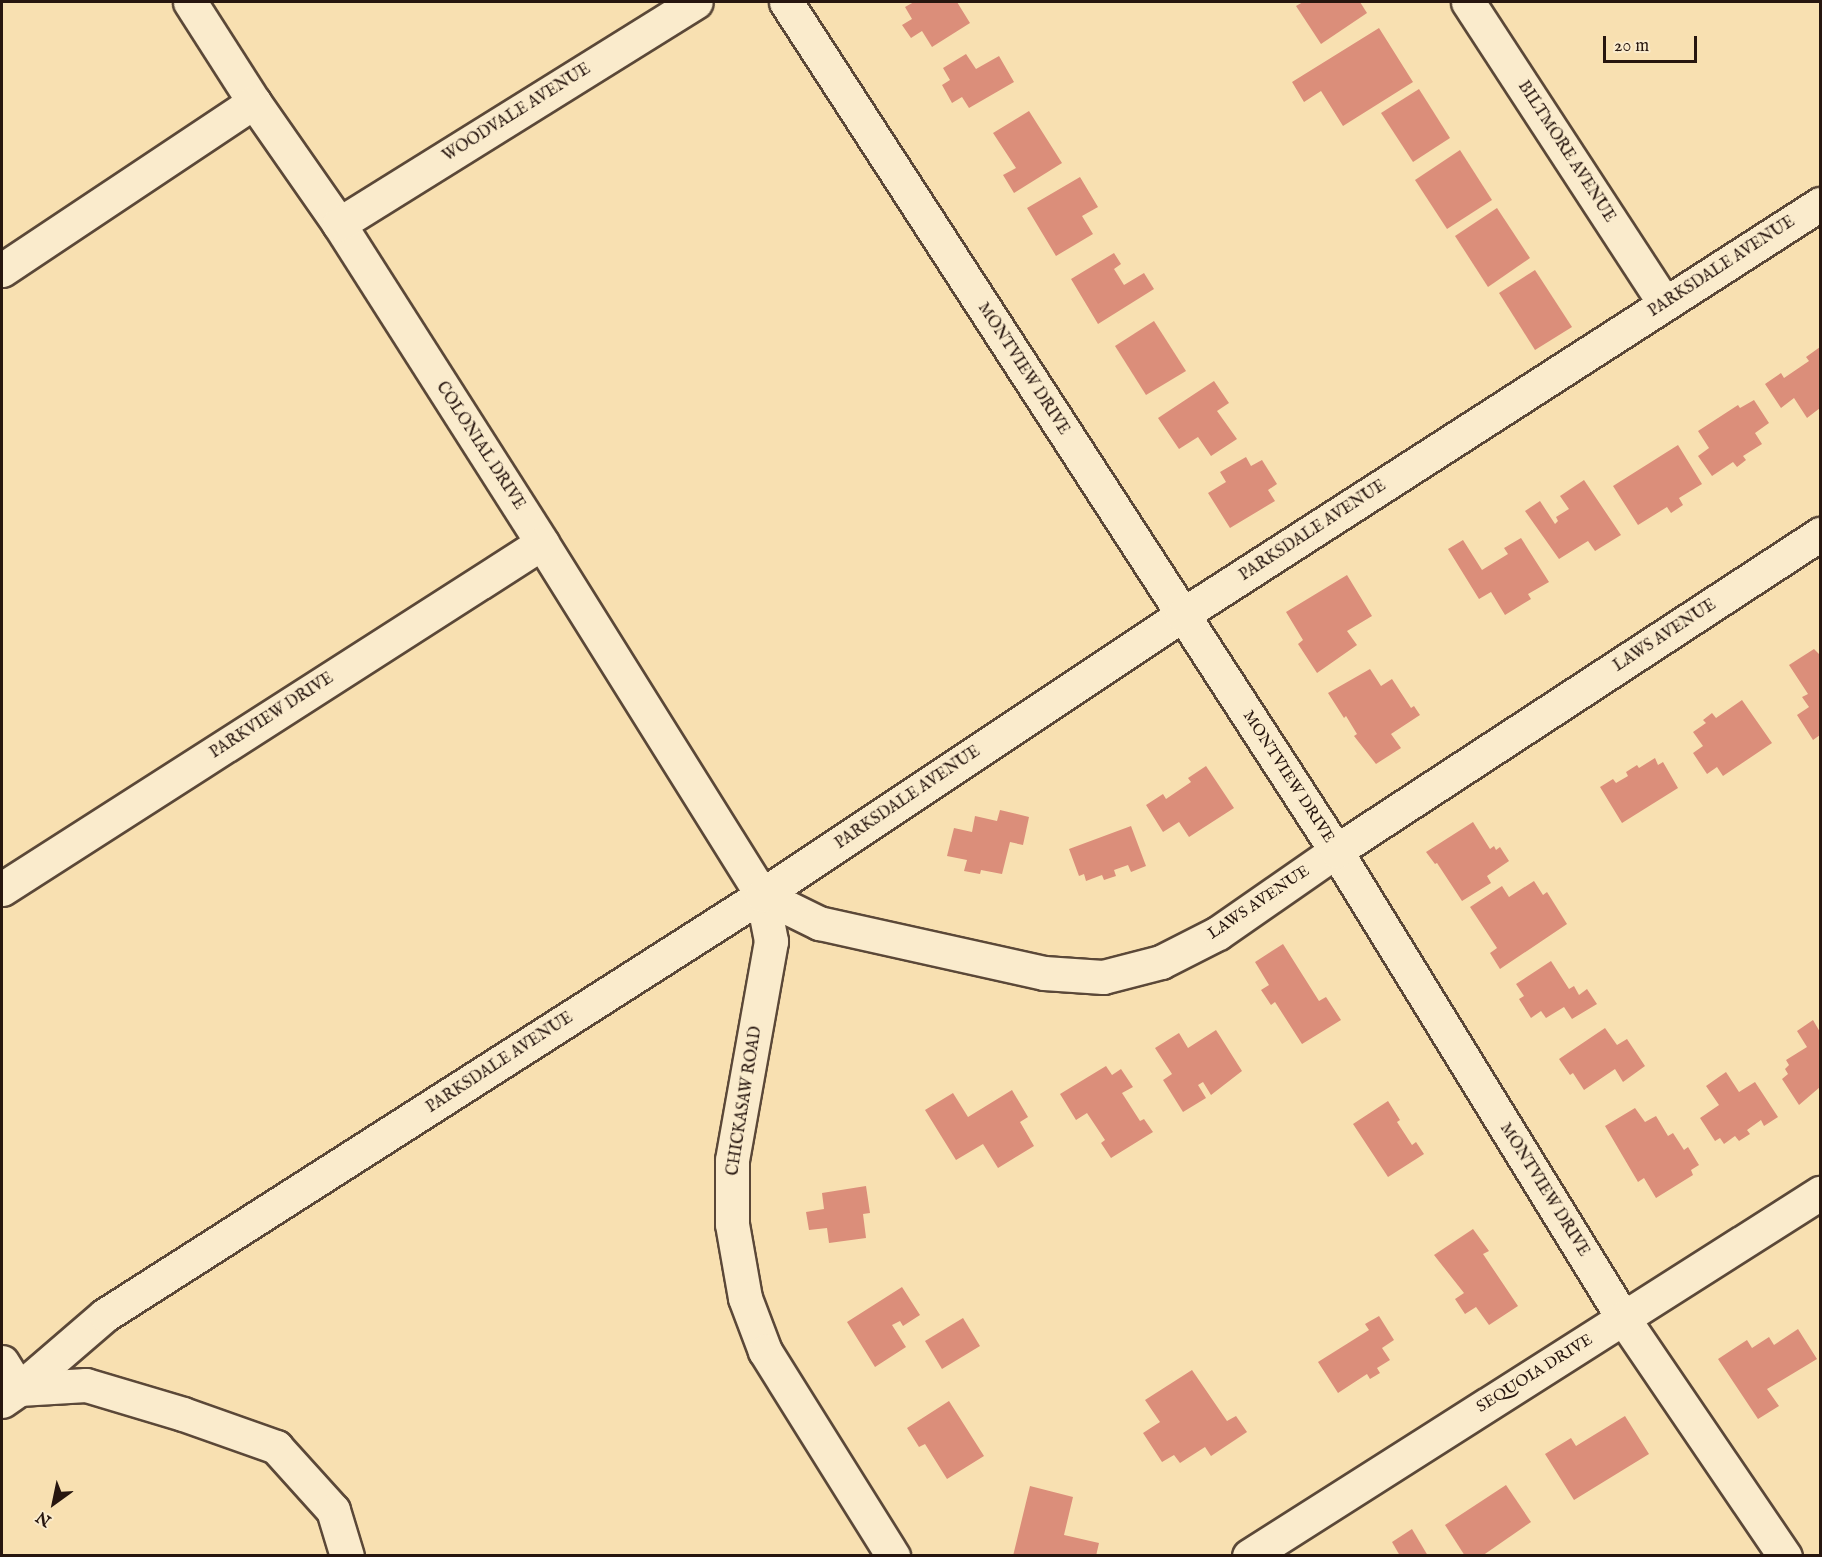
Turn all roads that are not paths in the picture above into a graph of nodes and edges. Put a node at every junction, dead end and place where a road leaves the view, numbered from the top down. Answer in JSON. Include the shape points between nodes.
{"nodes":[{"id":1,"x":190,"y":2,"type":"edge"},
{"id":2,"x":695,"y":2,"type":"edge"},
{"id":3,"x":786,"y":2,"type":"edge"},
{"id":4,"x":1468,"y":2,"type":"edge"},
{"id":5,"x":254,"y":102,"type":"junction"},
{"id":6,"x":1821,"y":204,"type":"edge"},
{"id":7,"x":339,"y":224,"type":"junction"},
{"id":8,"x":2,"y":270,"type":"edge"},
{"id":9,"x":1664,"y":303,"type":"junction"},
{"id":10,"x":1821,"y":534,"type":"edge"},
{"id":11,"x":542,"y":543,"type":"junction"},
{"id":12,"x":1182,"y":615,"type":"junction"},
{"id":13,"x":1336,"y":851,"type":"junction"},
{"id":14,"x":2,"y":889,"type":"edge"},
{"id":15,"x":762,"y":895,"type":"junction"},
{"id":16,"x":1821,"y":1192,"type":"edge"},
{"id":17,"x":1623,"y":1318,"type":"junction"},
{"id":18,"x":2,"y":1362,"type":"edge"},
{"id":19,"x":10,"y":1395,"type":"edge"},
{"id":20,"x":347,"y":1556,"type":"edge"},
{"id":21,"x":893,"y":1556,"type":"edge"},
{"id":22,"x":1249,"y":1556,"type":"edge"},
{"id":23,"x":1785,"y":1556,"type":"edge"}],
"edges":[{"from":1,"to":5,"type":"street","name":"COLONIAL DRIVE"},
{"from":2,"to":7,"type":"street","name":"WOODVALE AVENUE"},
{"from":3,"to":12,"type":"street","name":"MONTVIEW DRIVE"},
{"from":4,"to":9,"type":"street","name":"BILTMORE AVENUE"},
{"from":5,"to":7,"type":"street","name":"COLONIAL DRIVE"},
{"from":5,"to":8,"type":"street"},
{"from":6,"to":9,"type":"street","name":"PARKSDALE AVENUE"},
{"from":7,"to":11,"type":"street","name":"COLONIAL DRIVE"},
{"from":9,"to":12,"type":"street","name":"PARKSDALE AVENUE"},
{"from":10,"to":13,"type":"street","name":"LAWS AVENUE"},
{"from":11,"to":14,"type":"street","name":"PARKVIEW DRIVE"},
{"from":11,"to":15,"type":"street","name":"COLONIAL DRIVE"},
{"from":12,"to":13,"type":"street","name":"MONTVIEW DRIVE"},
{"from":12,"to":15,"type":"street","name":"PARKSDALE AVENUE"},
{"from":13,"to":15,"type":"street","name":"LAWS AVENUE","via":[[1218,933],[1161,962],[1103,977],[1044,973],[819,923]]},
{"from":13,"to":17,"type":"street","name":"MONTVIEW DRIVE"},
{"from":15,"to":19,"type":"street","name":"PARKSDALE AVENUE","via":[[105,1315]]},
{"from":15,"to":21,"type":"street","name":"CHICKASAW ROAD","via":[[771,941],[732,1160],[732,1224],[745,1298],[765,1352]]},
{"from":16,"to":17,"type":"street","name":"SEQUOIA DRIVE"},
{"from":17,"to":22,"type":"street","name":"SEQUOIA DRIVE"},
{"from":17,"to":23,"type":"street","name":"MONTVIEW DRIVE"},
{"from":18,"to":19,"type":"street"},
{"from":19,"to":20,"type":"street","via":[[86,1385],[276,1447],[333,1510]]}]}
